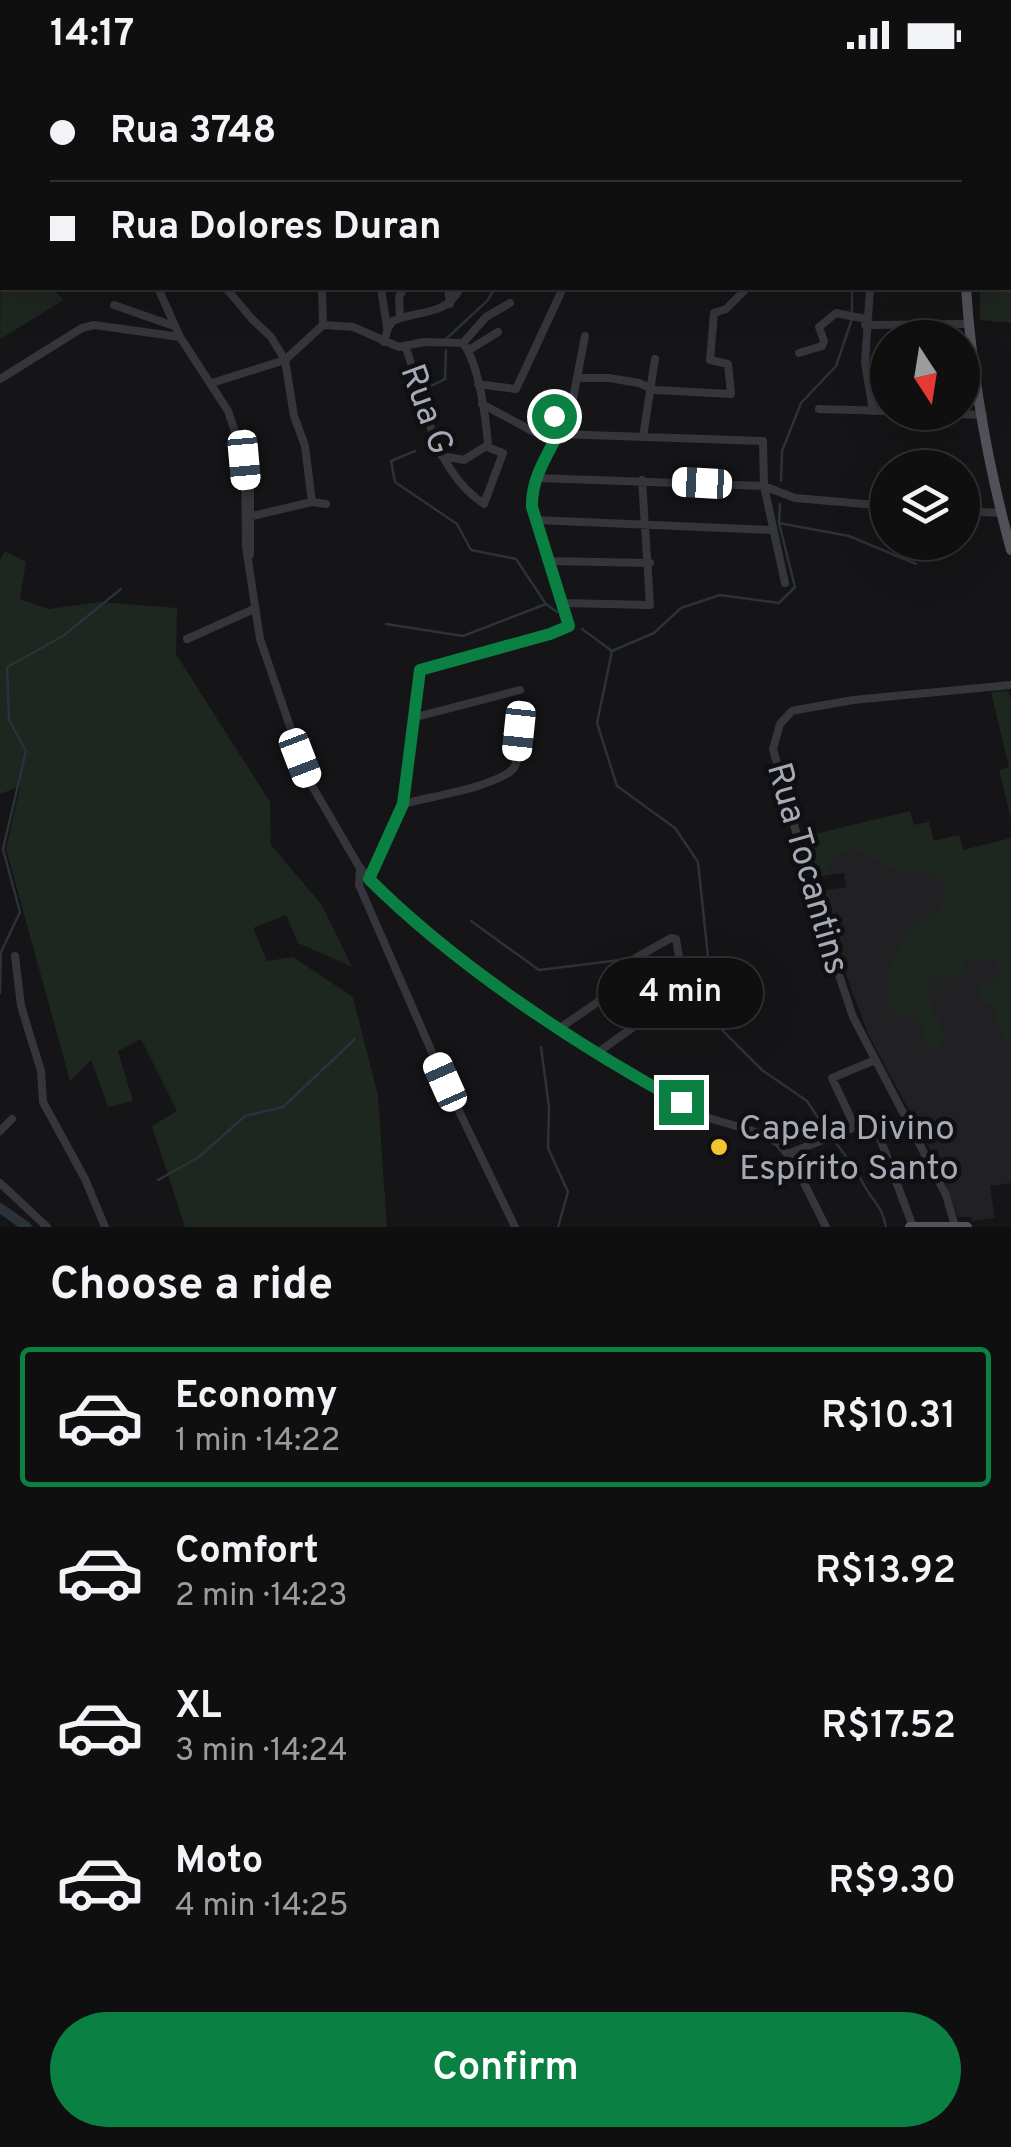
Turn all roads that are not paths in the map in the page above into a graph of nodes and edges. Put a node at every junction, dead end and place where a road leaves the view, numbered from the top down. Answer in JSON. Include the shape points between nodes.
{"nodes":[{"id":1,"x":159,"y":290,"type":"edge"},
{"id":2,"x":228,"y":290,"type":"edge"},
{"id":3,"x":322,"y":290,"type":"edge"},
{"id":4,"x":381,"y":290,"type":"edge"},
{"id":5,"x":403,"y":290,"type":"edge"},
{"id":6,"x":448,"y":290,"type":"edge"},
{"id":7,"x":459,"y":290,"type":"edge"},
{"id":8,"x":562,"y":290,"type":"edge"},
{"id":9,"x":745,"y":290,"type":"edge"},
{"id":10,"x":870,"y":290,"type":"edge"},
{"id":11,"x":969,"y":290,"type":"edge"},
{"id":12,"x":969,"y":290,"type":"edge"},
{"id":13,"x":510,"y":303,"type":"dead end"},
{"id":14,"x":114,"y":304,"type":"dead end"},
{"id":15,"x":450,"y":304,"type":"junction"},
{"id":16,"x":400,"y":318,"type":"junction"},
{"id":17,"x":968,"y":320,"type":"edge"},
{"id":18,"x":866,"y":322,"type":"junction"},
{"id":19,"x":870,"y":322,"type":"edge"},
{"id":20,"x":324,"y":325,"type":"junction"},
{"id":21,"x":174,"y":326,"type":"junction"},
{"id":22,"x":388,"y":328,"type":"junction"},
{"id":23,"x":498,"y":332,"type":"dead end"},
{"id":24,"x":585,"y":336,"type":"dead end"},
{"id":25,"x":180,"y":337,"type":"junction"},
{"id":26,"x":384,"y":342,"type":"junction"},
{"id":27,"x":466,"y":346,"type":"junction"},
{"id":28,"x":406,"y":348,"type":"junction"},
{"id":29,"x":799,"y":353,"type":"dead end"},
{"id":30,"x":654,"y":359,"type":"dead end"},
{"id":31,"x":284,"y":360,"type":"junction"},
{"id":32,"x":578,"y":378,"type":"junction"},
{"id":33,"x":0,"y":379,"type":"edge"},
{"id":34,"x":212,"y":383,"type":"junction"},
{"id":35,"x":478,"y":384,"type":"junction"},
{"id":36,"x":648,"y":386,"type":"junction"},
{"id":37,"x":870,"y":393,"type":"edge"},
{"id":38,"x":980,"y":397,"type":"edge"},
{"id":39,"x":482,"y":404,"type":"junction"},
{"id":40,"x":818,"y":409,"type":"dead end"},
{"id":41,"x":870,"y":411,"type":"edge"},
{"id":42,"x":980,"y":415,"type":"edge"},
{"id":43,"x":983,"y":415,"type":"junction"},
{"id":44,"x":553,"y":434,"type":"junction"},
{"id":45,"x":644,"y":437,"type":"junction"},
{"id":46,"x":487,"y":448,"type":"junction"},
{"id":47,"x":442,"y":456,"type":"junction"},
{"id":48,"x":536,"y":478,"type":"junction"},
{"id":49,"x":642,"y":480,"type":"junction"},
{"id":50,"x":764,"y":486,"type":"junction"},
{"id":51,"x":312,"y":502,"type":"junction"},
{"id":52,"x":326,"y":504,"type":"dead end"},
{"id":53,"x":870,"y":504,"type":"edge"},
{"id":54,"x":980,"y":512,"type":"edge"},
{"id":55,"x":1001,"y":513,"type":"junction"},
{"id":56,"x":247,"y":516,"type":"junction"},
{"id":57,"x":536,"y":520,"type":"junction"},
{"id":58,"x":645,"y":524,"type":"junction"},
{"id":59,"x":1009,"y":527,"type":"edge"},
{"id":60,"x":772,"y":530,"type":"junction"},
{"id":61,"x":1011,"y":550,"type":"edge"},
{"id":62,"x":550,"y":562,"type":"junction"},
{"id":63,"x":650,"y":564,"type":"junction"},
{"id":64,"x":785,"y":582,"type":"dead end"},
{"id":65,"x":564,"y":603,"type":"junction"},
{"id":66,"x":254,"y":610,"type":"junction"},
{"id":67,"x":187,"y":639,"type":"dead end"},
{"id":68,"x":1011,"y":685,"type":"edge"},
{"id":69,"x":520,"y":690,"type":"dead end"},
{"id":70,"x":416,"y":717,"type":"junction"},
{"id":71,"x":519,"y":731,"type":"dead end"},
{"id":72,"x":403,"y":804,"type":"junction"},
{"id":73,"x":360,"y":868,"type":"junction"},
{"id":74,"x":369,"y":879,"type":"junction"},
{"id":75,"x":15,"y":956,"type":"dead end"},
{"id":76,"x":560,"y":1028,"type":"junction"},
{"id":77,"x":598,"y":1053,"type":"junction"},
{"id":78,"x":875,"y":1060,"type":"junction"},
{"id":79,"x":880,"y":1138,"type":"dead end"},
{"id":80,"x":788,"y":1154,"type":"junction"},
{"id":81,"x":0,"y":1182,"type":"edge"},
{"id":82,"x":955,"y":1226,"type":"edge"},
{"id":83,"x":48,"y":1227,"type":"edge"},
{"id":84,"x":106,"y":1227,"type":"edge"},
{"id":85,"x":515,"y":1227,"type":"edge"},
{"id":86,"x":826,"y":1227,"type":"edge"},
{"id":87,"x":912,"y":1227,"type":"edge"},
{"id":88,"x":967,"y":1227,"type":"edge"}],
"edges":[{"from":1,"to":21,"type":"street"},
{"from":2,"to":31,"type":"street"},
{"from":3,"to":20,"type":"street"},
{"from":4,"to":22,"type":"street"},
{"from":5,"to":16,"type":"street"},
{"from":6,"to":15,"type":"street"},
{"from":7,"to":15,"type":"street"},
{"from":8,"to":35,"type":"street","via":[[516,389]]},
{"from":9,"to":36,"type":"street","via":[[714,313],[710,360],[728,364],[731,394]]},
{"from":10,"to":18,"type":"street"},
{"from":11,"to":17,"type":"main road"},
{"from":12,"to":59,"type":"main road"},
{"from":13,"to":27,"type":"street","via":[[486,317]]},
{"from":14,"to":21,"type":"street"},
{"from":15,"to":16,"type":"street"},
{"from":16,"to":22,"type":"street"},
{"from":18,"to":19,"type":"street"},
{"from":18,"to":29,"type":"street","via":[[836,314],[819,327],[822,346]]},
{"from":18,"to":37,"type":"street"},
{"from":20,"to":26,"type":"street","via":[[353,327]]},
{"from":20,"to":31,"type":"street"},
{"from":21,"to":25,"type":"street"},
{"from":22,"to":26,"type":"street"},
{"from":23,"to":27,"type":"street"},
{"from":24,"to":32,"type":"street"},
{"from":25,"to":33,"type":"street","via":[[94,325]]},
{"from":25,"to":34,"type":"street"},
{"from":26,"to":28,"type":"street"},
{"from":27,"to":28,"type":"street","via":[[424,342]]},
{"from":27,"to":35,"type":"street"},
{"from":28,"to":47,"type":"street","name":"Rua G"},
{"from":30,"to":36,"type":"street"},
{"from":31,"to":34,"type":"street"},
{"from":31,"to":51,"type":"street"},
{"from":32,"to":36,"type":"street"},
{"from":32,"to":44,"type":"street","via":[[571,409],[554,416]]},
{"from":34,"to":56,"type":"street","via":[[244,460]]},
{"from":35,"to":39,"type":"street"},
{"from":36,"to":45,"type":"street"},
{"from":38,"to":43,"type":"main road"},
{"from":39,"to":44,"type":"street","via":[[534,432]]},
{"from":39,"to":46,"type":"street"},
{"from":40,"to":41,"type":"street"},
{"from":42,"to":43,"type":"street"},
{"from":43,"to":55,"type":"main road"},
{"from":44,"to":45,"type":"street"},
{"from":44,"to":48,"type":"street"},
{"from":45,"to":50,"type":"street","via":[[763,441]]},
{"from":46,"to":47,"type":"street","via":[[464,460]]},
{"from":46,"to":47,"type":"street","name":"Rua G","via":[[503,453],[486,504]]},
{"from":48,"to":49,"type":"street"},
{"from":48,"to":57,"type":"street"},
{"from":49,"to":50,"type":"street"},
{"from":49,"to":58,"type":"street"},
{"from":50,"to":53,"type":"street","via":[[795,498]]},
{"from":50,"to":60,"type":"street"},
{"from":51,"to":52,"type":"street"},
{"from":51,"to":56,"type":"street"},
{"from":54,"to":55,"type":"street"},
{"from":55,"to":59,"type":"main road"},
{"from":56,"to":66,"type":"street"},
{"from":57,"to":58,"type":"street"},
{"from":57,"to":62,"type":"street"},
{"from":58,"to":60,"type":"street"},
{"from":58,"to":63,"type":"street"},
{"from":59,"to":61,"type":"main road"},
{"from":60,"to":64,"type":"street"},
{"from":62,"to":63,"type":"street"},
{"from":62,"to":65,"type":"street"},
{"from":63,"to":65,"type":"street","via":[[649,607]]},
{"from":65,"to":70,"type":"street","via":[[566,628],[420,670]]},
{"from":66,"to":67,"type":"street"},
{"from":66,"to":73,"type":"street","via":[[308,779]]},
{"from":68,"to":78,"type":"street","name":"Rua Tocantins","via":[[802,709],[776,730],[774,749],[820,918]]},
{"from":69,"to":70,"type":"street"},
{"from":70,"to":72,"type":"street"},
{"from":71,"to":72,"type":"street","via":[[513,769],[455,793]]},
{"from":72,"to":74,"type":"street"},
{"from":73,"to":74,"type":"street"},
{"from":73,"to":85,"type":"street","via":[[358,884]]},
{"from":74,"to":76,"type":"street","via":[[414,922]]},
{"from":75,"to":84,"type":"street","via":[[43,1102]]},
{"from":76,"to":77,"type":"street"},
{"from":76,"to":77,"type":"street","via":[[615,990],[632,960],[676,939],[682,975],[677,996]]},
{"from":77,"to":80,"type":"street","via":[[709,1118],[768,1137]]},
{"from":78,"to":80,"type":"street","via":[[832,1078],[853,1128]]},
{"from":78,"to":82,"type":"street","name":"Rua Tocantins","via":[[946,1195]]},
{"from":79,"to":87,"type":"street"},
{"from":80,"to":86,"type":"street"},
{"from":81,"to":83,"type":"street"},
{"from":82,"to":87,"type":"main road"},
{"from":82,"to":88,"type":"main road"}]}
